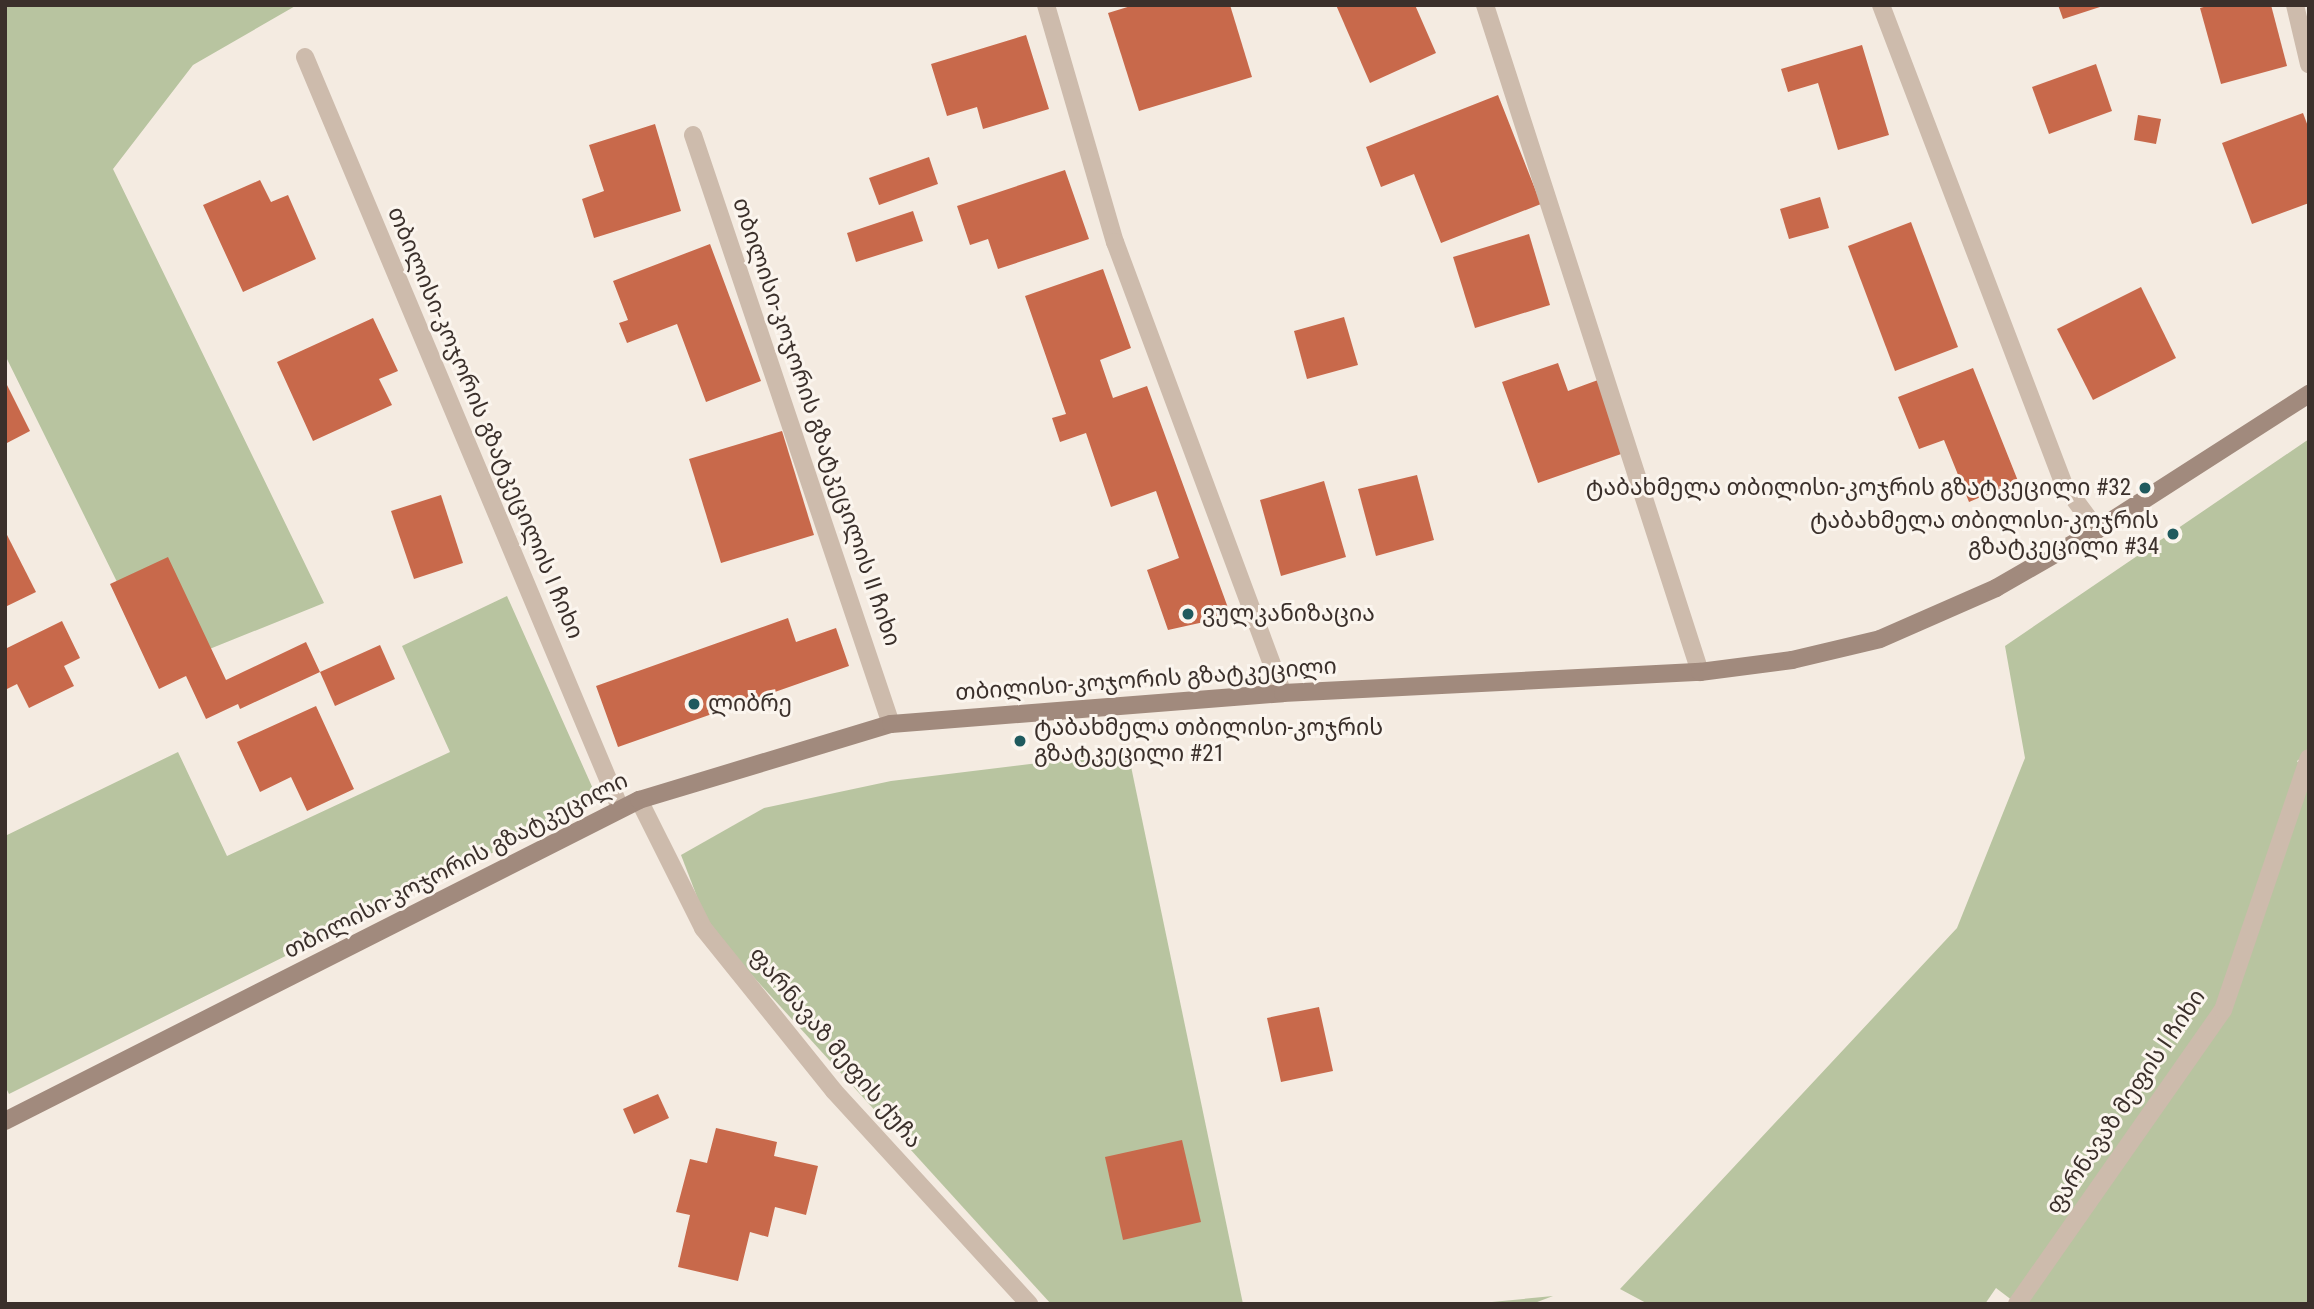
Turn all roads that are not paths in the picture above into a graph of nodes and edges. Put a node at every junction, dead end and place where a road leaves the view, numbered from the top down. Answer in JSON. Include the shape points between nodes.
{"nodes":[{"id":1,"x":1046,"y":5,"type":"edge"},
{"id":2,"x":1485,"y":5,"type":"edge"},
{"id":3,"x":1881,"y":5,"type":"edge"},
{"id":4,"x":2295,"y":5,"type":"edge"},
{"id":5,"x":305,"y":57,"type":"dead end"},
{"id":6,"x":2309,"y":64,"type":"edge"},
{"id":7,"x":693,"y":135,"type":"dead end"},
{"id":8,"x":2309,"y":394,"type":"edge"},
{"id":9,"x":2097,"y":530,"type":"junction"},
{"id":10,"x":1700,"y":672,"type":"junction"},
{"id":11,"x":1283,"y":693,"type":"junction"},
{"id":12,"x":891,"y":724,"type":"junction"},
{"id":13,"x":2309,"y":758,"type":"edge"},
{"id":14,"x":639,"y":800,"type":"junction"},
{"id":15,"x":620,"y":808,"type":"junction"},
{"id":16,"x":5,"y":1121,"type":"edge"},
{"id":17,"x":1029,"y":1304,"type":"edge"},
{"id":18,"x":2017,"y":1304,"type":"edge"}],
"edges":[{"from":1,"to":11,"type":"street","via":[[1115,242]]},
{"from":2,"to":10,"type":"street"},
{"from":3,"to":9,"type":"street","via":[[2064,485]]},
{"from":4,"to":6,"type":"street"},
{"from":5,"to":15,"type":"street","name":"თბილისი-კოჯორის გზატკეცილის I ჩიხი"},
{"from":7,"to":12,"type":"street","name":"თბილისი-კოჯორის გზატკეცილის II ჩიხი"},
{"from":8,"to":9,"type":"main road","name":"თბილისი-კოჯორის გზატკეცილი"},
{"from":9,"to":10,"type":"main road","name":"თბილისი-კოჯორის გზატკეცილი","via":[[1996,588],[1880,639],[1792,660]]},
{"from":10,"to":11,"type":"main road","name":"თბილისი-კოჯორის გზატკეცილი"},
{"from":11,"to":12,"type":"main road","name":"თბილისი-კოჯორის გზატკეცილი"},
{"from":12,"to":14,"type":"main road","name":"თბილისი-კოჯორის გზატკეცილი"},
{"from":13,"to":18,"type":"street","name":"ფარნავაზ მეფის I ჩიხი","via":[[2223,1010]]},
{"from":14,"to":15,"type":"main road","name":"თბილისი-კოჯორის გზატკეცილი"},
{"from":14,"to":17,"type":"street","name":"ფარნავაზ მეფის ქუჩა","via":[[703,928],[834,1091]]},
{"from":15,"to":16,"type":"main road","name":"თბილისი-კოჯორის გზატკეცილი"}]}
